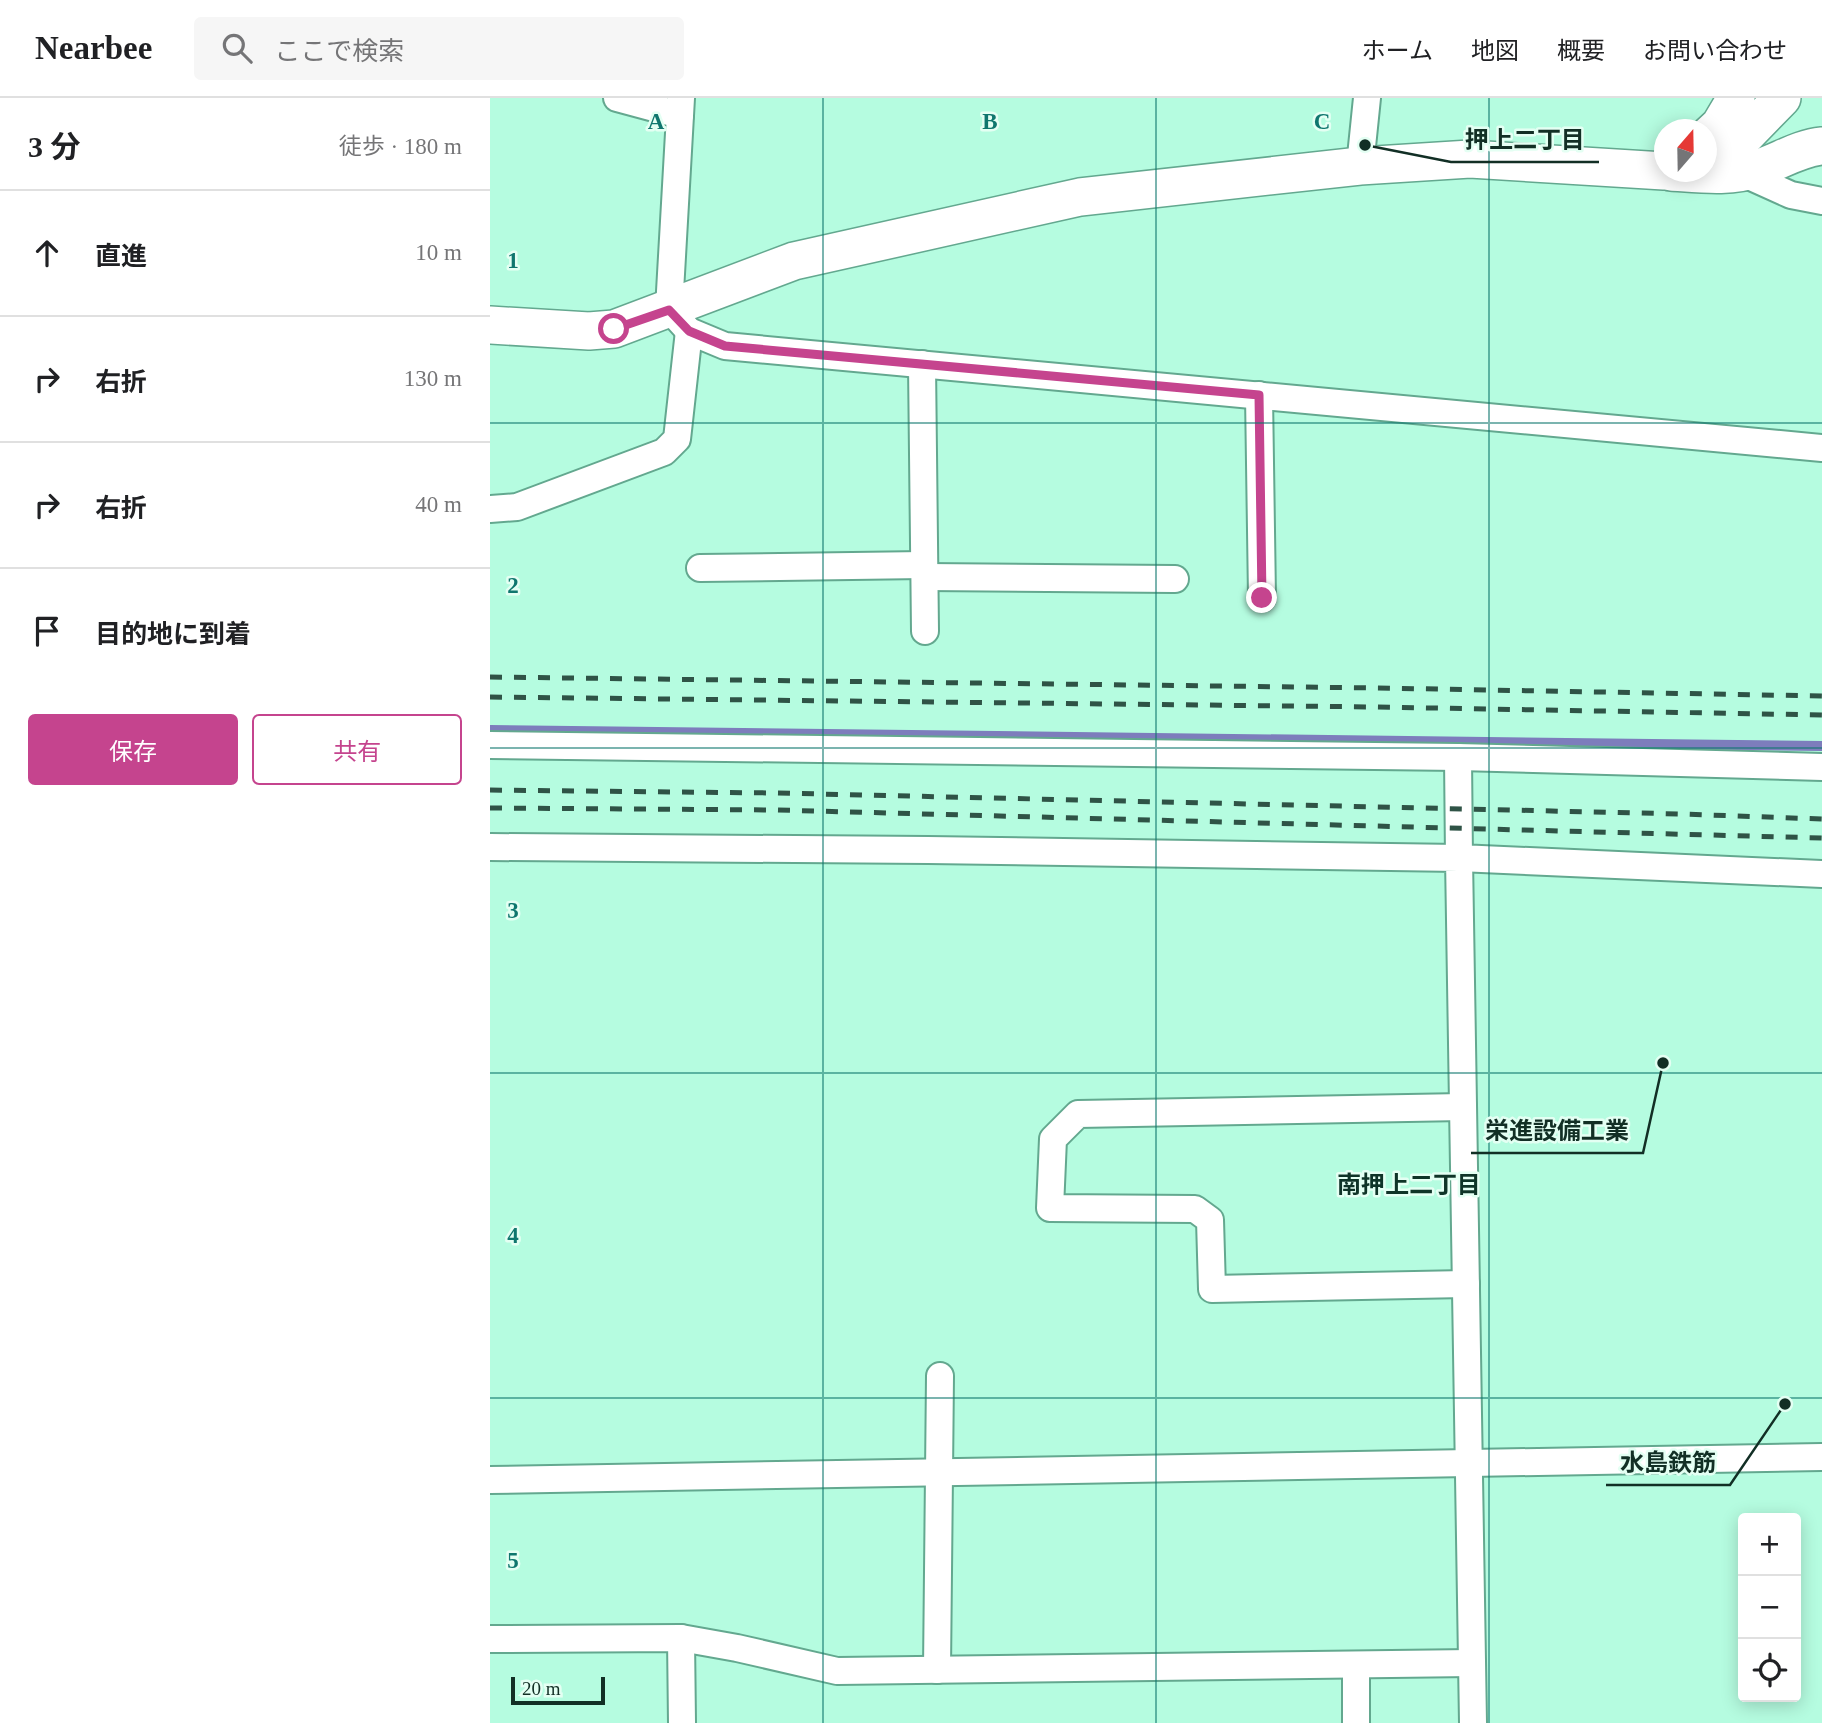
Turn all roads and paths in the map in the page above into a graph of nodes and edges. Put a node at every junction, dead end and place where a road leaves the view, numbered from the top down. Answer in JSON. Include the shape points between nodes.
{"nodes":[{"id":1,"x":617,"y":98,"type":"edge"},
{"id":2,"x":1367,"y":98,"type":"edge"},
{"id":3,"x":1735,"y":98,"type":"edge"},
{"id":4,"x":1782,"y":98,"type":"edge"},
{"id":5,"x":680,"y":106,"type":"edge"},
{"id":6,"x":1717,"y":128,"type":"edge"},
{"id":7,"x":1822,"y":146,"type":"edge"},
{"id":8,"x":1717,"y":150,"type":"edge"},
{"id":9,"x":1360,"y":166,"type":"junction"},
{"id":10,"x":1654,"y":170,"type":"edge"},
{"id":11,"x":1740,"y":172,"type":"junction"},
{"id":12,"x":1717,"y":176,"type":"edge"},
{"id":13,"x":1822,"y":201,"type":"edge"},
{"id":14,"x":679,"y":320,"type":"junction"},
{"id":15,"x":490,"y":325,"type":"edge"},
{"id":16,"x":922,"y":364,"type":"junction"},
{"id":17,"x":1259,"y":395,"type":"junction"},
{"id":18,"x":1822,"y":448,"type":"edge"},
{"id":19,"x":490,"y":509,"type":"edge"},
{"id":20,"x":700,"y":568,"type":"dead end"},
{"id":21,"x":924,"y":571,"type":"junction"},
{"id":22,"x":1175,"y":579,"type":"dead end"},
{"id":23,"x":1262,"y":598,"type":"dead end"},
{"id":24,"x":925,"y":631,"type":"dead end"},
{"id":25,"x":490,"y":745,"type":"edge"},
{"id":26,"x":1458,"y":757,"type":"junction"},
{"id":27,"x":1822,"y":767,"type":"edge"},
{"id":28,"x":490,"y":847,"type":"edge"},
{"id":29,"x":1458,"y":858,"type":"junction"},
{"id":30,"x":1822,"y":874,"type":"edge"},
{"id":31,"x":1463,"y":1107,"type":"junction"},
{"id":32,"x":1466,"y":1284,"type":"junction"},
{"id":33,"x":940,"y":1376,"type":"dead end"},
{"id":34,"x":1822,"y":1457,"type":"edge"},
{"id":35,"x":1469,"y":1462,"type":"junction"},
{"id":36,"x":939,"y":1471,"type":"junction"},
{"id":37,"x":490,"y":1480,"type":"edge"},
{"id":38,"x":681,"y":1638,"type":"junction"},
{"id":39,"x":490,"y":1639,"type":"edge"},
{"id":40,"x":1472,"y":1663,"type":"junction"},
{"id":41,"x":1356,"y":1664,"type":"junction"},
{"id":42,"x":937,"y":1670,"type":"junction"},
{"id":43,"x":682,"y":1723,"type":"edge"},
{"id":44,"x":1356,"y":1723,"type":"edge"},
{"id":45,"x":1473,"y":1723,"type":"edge"}],
"edges":[{"from":1,"to":5,"type":"street"},
{"from":2,"to":9,"type":"street"},
{"from":3,"to":6,"type":"street"},
{"from":4,"to":8,"type":"street","via":[[1742,138]]},
{"from":5,"to":14,"type":"street"},
{"from":7,"to":11,"type":"street"},
{"from":9,"to":10,"type":"street","via":[[1470,159]]},
{"from":9,"to":14,"type":"street","via":[[1080,197],[794,261]]},
{"from":11,"to":12,"type":"street"},
{"from":11,"to":13,"type":"street","via":[[1791,195]]},
{"from":14,"to":15,"type":"street","via":[[589,331]]},
{"from":14,"to":16,"type":"street","via":[[725,346]]},
{"from":14,"to":19,"type":"street","via":[[677,439],[664,452],[517,506]]},
{"from":16,"to":17,"type":"street"},
{"from":16,"to":21,"type":"street"},
{"from":17,"to":18,"type":"street"},
{"from":17,"to":23,"type":"street"},
{"from":20,"to":21,"type":"street"},
{"from":21,"to":22,"type":"street"},
{"from":21,"to":24,"type":"street"},
{"from":25,"to":26,"type":"street"},
{"from":26,"to":27,"type":"street"},
{"from":26,"to":29,"type":"street"},
{"from":28,"to":29,"type":"street"},
{"from":29,"to":30,"type":"street"},
{"from":29,"to":31,"type":"street"},
{"from":31,"to":32,"type":"street"},
{"from":31,"to":32,"type":"street","via":[[1079,1114],[1054,1139],[1050,1208],[1195,1209],[1210,1220],[1212,1289]]},
{"from":32,"to":35,"type":"street"},
{"from":33,"to":36,"type":"street"},
{"from":34,"to":35,"type":"street"},
{"from":35,"to":36,"type":"street"},
{"from":35,"to":40,"type":"street"},
{"from":36,"to":37,"type":"street"},
{"from":36,"to":42,"type":"street"},
{"from":38,"to":39,"type":"street"},
{"from":38,"to":42,"type":"street","via":[[837,1671]]},
{"from":38,"to":43,"type":"street"},
{"from":40,"to":41,"type":"street"},
{"from":40,"to":45,"type":"street"},
{"from":41,"to":42,"type":"street"},
{"from":41,"to":44,"type":"street"}]}
